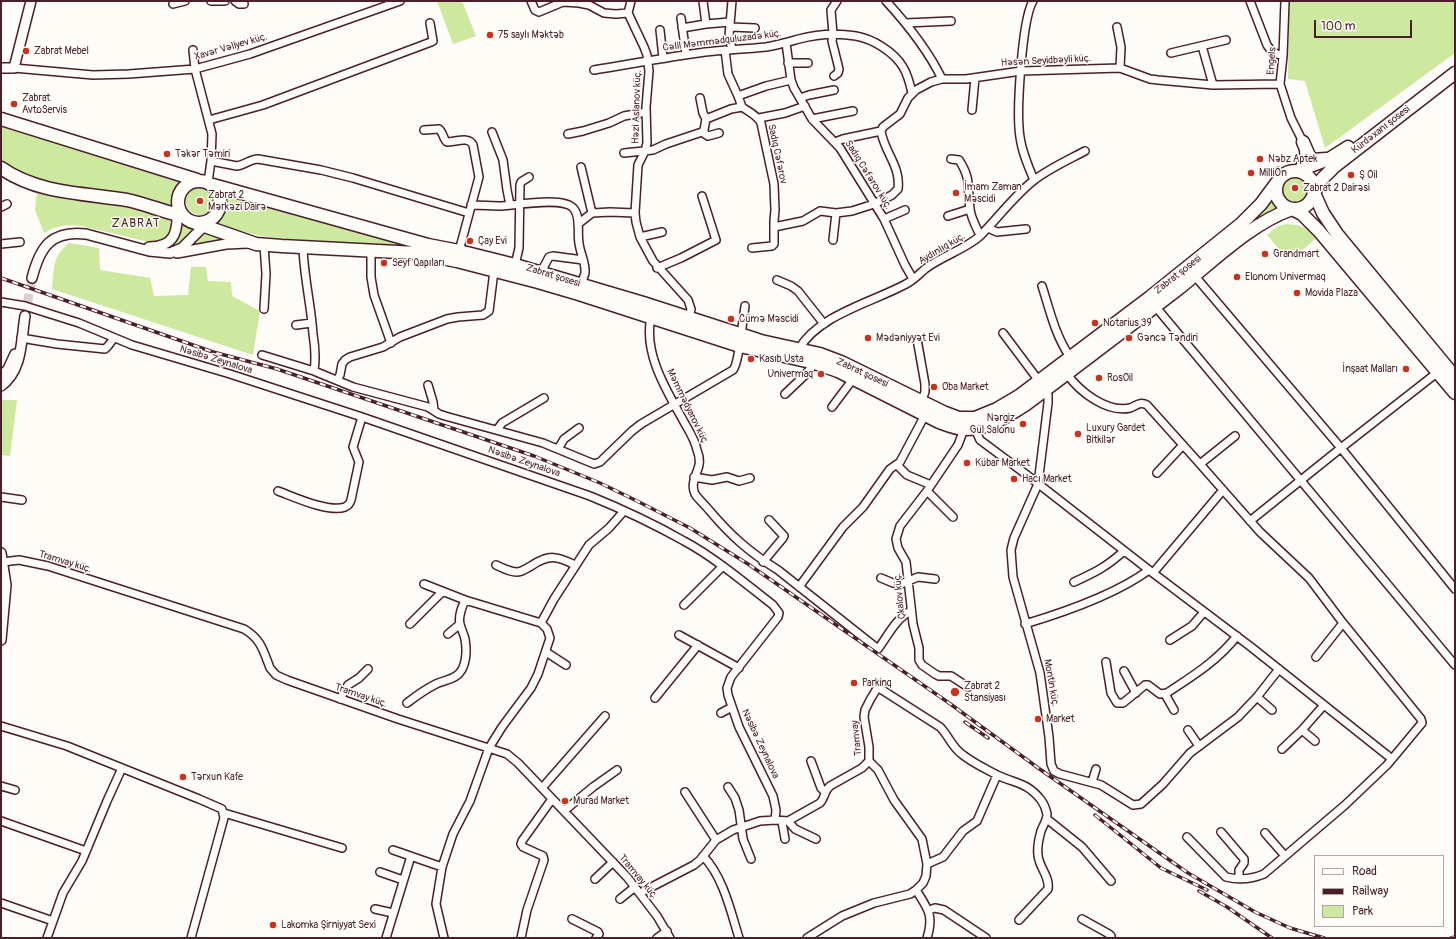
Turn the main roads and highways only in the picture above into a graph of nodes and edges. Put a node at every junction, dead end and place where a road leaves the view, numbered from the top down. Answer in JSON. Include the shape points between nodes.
{"nodes":[{"id":1,"x":1455,"y":64,"type":"edge"},
{"id":2,"x":1455,"y":73,"type":"edge"},
{"id":3,"x":1,"y":119,"type":"edge"},
{"id":4,"x":1303,"y":142,"type":"road end"},
{"id":5,"x":1329,"y":159,"type":"junction"},
{"id":6,"x":1,"y":168,"type":"edge"},
{"id":7,"x":1297,"y":171,"type":"junction"},
{"id":8,"x":1278,"y":181,"type":"junction"},
{"id":9,"x":206,"y":182,"type":"junction"},
{"id":10,"x":1314,"y":193,"type":"junction"},
{"id":11,"x":1292,"y":209,"type":"junction"},
{"id":12,"x":191,"y":218,"type":"junction"},
{"id":13,"x":458,"y":256,"type":"junction"},
{"id":14,"x":687,"y":323,"type":"junction"},
{"id":15,"x":740,"y":340,"type":"junction"},
{"id":16,"x":1455,"y":377,"type":"edge"},
{"id":17,"x":1042,"y":385,"type":"junction"},
{"id":18,"x":1455,"y":393,"type":"edge"}],
"edges":[{"from":1,"to":5,"type":"main road"},
{"from":2,"to":10,"type":"main road","name":"Kürdəxanı şosesi","via":[[1335,166],[1321,180]]},
{"from":3,"to":9,"type":"main road","name":"Zabrat şosesi"},
{"from":4,"to":5,"type":"main road","via":[[1313,160]]},
{"from":5,"to":7,"type":"main road"},
{"from":6,"to":12,"type":"main road","via":[[20,179],[46,188],[127,200]]},
{"from":7,"to":8,"type":"main road","via":[[1286,173]]},
{"from":7,"to":10,"type":"main road","via":[[1312,181]]},
{"from":8,"to":11,"type":"main road","via":[[1278,199],[1281,204]]},
{"from":8,"to":17,"type":"main road","name":"Zabrat şosesi","via":[[1261,204],[1241,224],[1070,357]]},
{"from":9,"to":12,"type":"main road","via":[[186,184],[179,194]]},
{"from":9,"to":12,"type":"main road","via":[[220,195],[218,212]]},
{"from":9,"to":13,"type":"main road","name":"Zabrat şosesi","via":[[428,245]]},
{"from":10,"to":11,"type":"main road","via":[[1308,203],[1298,209]]},
{"from":10,"to":16,"type":"main road","via":[[1337,234]]},
{"from":11,"to":17,"type":"main road","name":"Zabrat şosesi","via":[[1256,227],[1067,374]]},
{"from":11,"to":18,"type":"main road","via":[[1302,214],[1319,231]]},
{"from":12,"to":13,"type":"main road","via":[[260,244]]},
{"from":13,"to":14,"type":"main road","name":"Zabrat şosesi","via":[[494,271],[651,317]]},
{"from":13,"to":14,"type":"main road","name":"Zabrat şosesi","via":[[541,272]]},
{"from":14,"to":15,"type":"main road","name":"Zabrat şosesi"},
{"from":15,"to":17,"type":"main road","name":"Zabrat şosesi","via":[[761,341],[820,354],[952,416],[975,418]]},
{"from":15,"to":17,"type":"main road","name":"Zabrat şosesi","via":[[838,371],[947,425],[969,429],[987,425],[1015,411]]}]}
